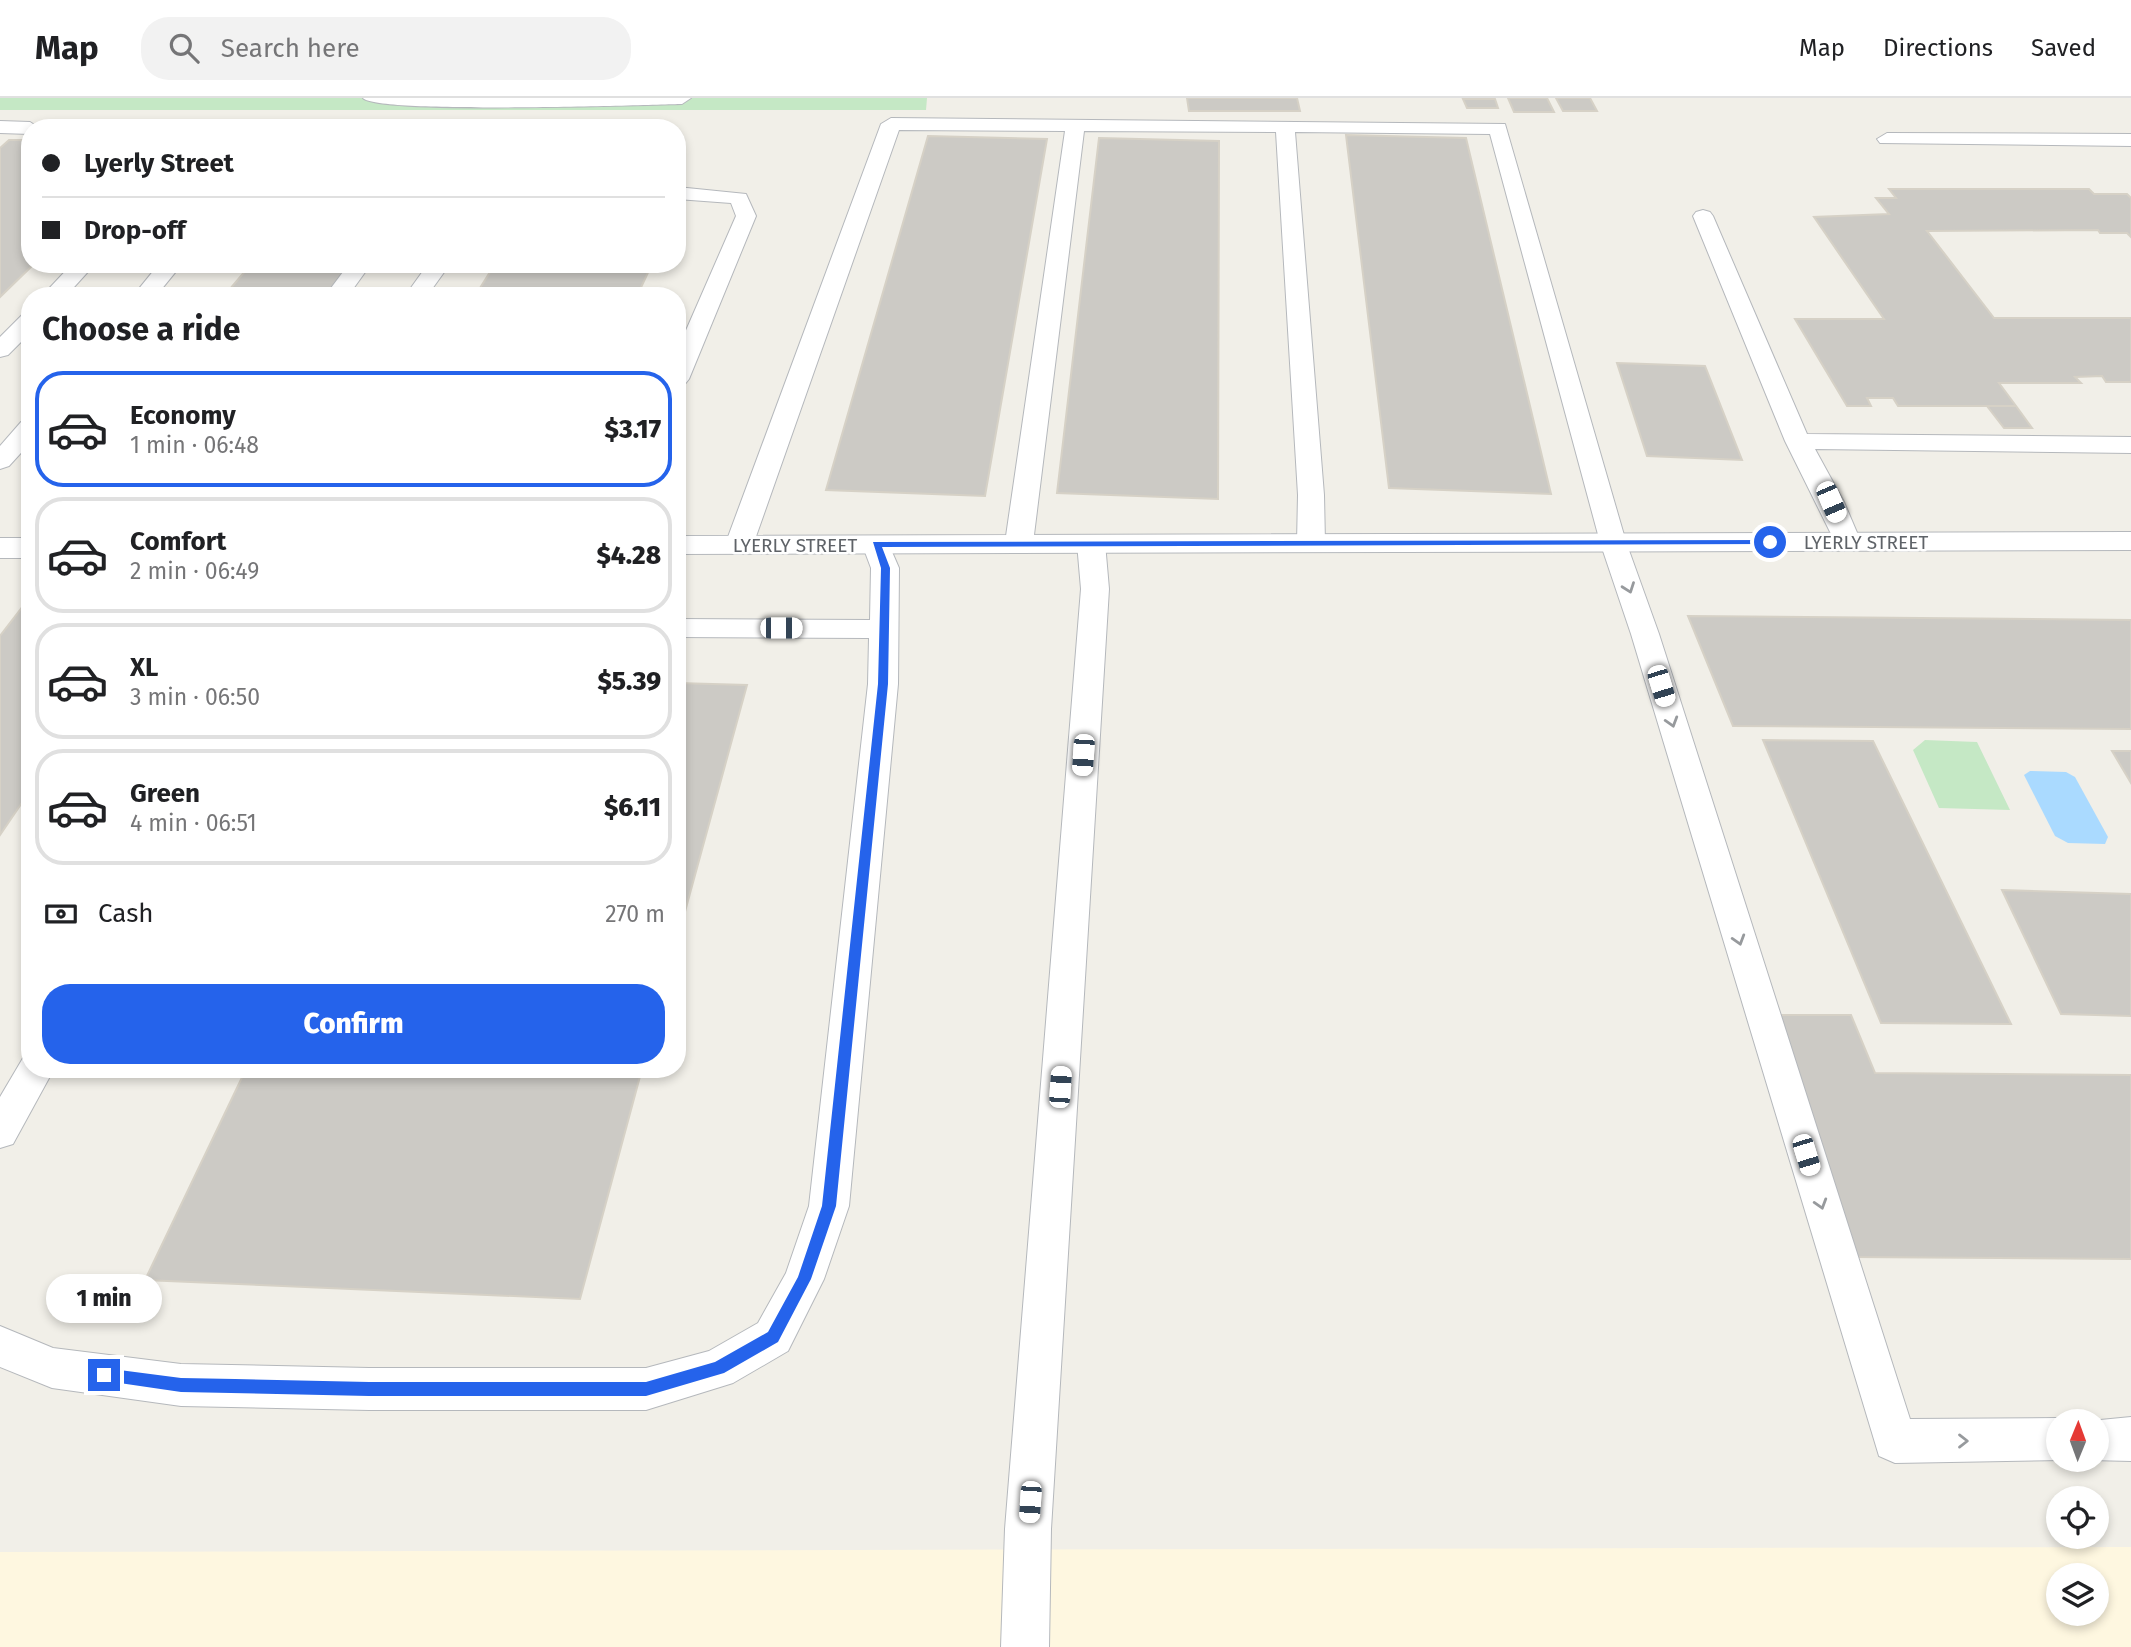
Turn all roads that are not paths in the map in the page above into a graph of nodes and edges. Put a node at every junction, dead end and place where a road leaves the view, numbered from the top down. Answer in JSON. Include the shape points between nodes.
{"nodes":[{"id":1,"x":372,"y":98,"type":"edge"},
{"id":2,"x":682,"y":98,"type":"edge"},
{"id":3,"x":0,"y":127,"type":"edge"},
{"id":4,"x":1075,"y":127,"type":"junction"},
{"id":5,"x":21,"y":128,"type":"edge"},
{"id":6,"x":1285,"y":128,"type":"junction"},
{"id":7,"x":1887,"y":139,"type":"dead end"},
{"id":8,"x":2131,"y":140,"type":"edge"},
{"id":9,"x":686,"y":194,"type":"edge"},
{"id":10,"x":1703,"y":216,"type":"dead end"},
{"id":11,"x":75,"y":273,"type":"edge"},
{"id":12,"x":163,"y":273,"type":"edge"},
{"id":13,"x":62,"y":287,"type":"edge"},
{"id":14,"x":152,"y":287,"type":"edge"},
{"id":15,"x":21,"y":329,"type":"edge"},
{"id":16,"x":0,"y":350,"type":"edge"},
{"id":17,"x":686,"y":358,"type":"edge"},
{"id":18,"x":21,"y":437,"type":"edge"},
{"id":19,"x":1798,"y":441,"type":"junction"},
{"id":20,"x":2131,"y":445,"type":"edge"},
{"id":21,"x":0,"y":461,"type":"edge"},
{"id":22,"x":2131,"y":541,"type":"edge"},
{"id":23,"x":1613,"y":542,"type":"junction"},
{"id":24,"x":1848,"y":542,"type":"junction"},
{"id":25,"x":1019,"y":543,"type":"junction"},
{"id":26,"x":1091,"y":543,"type":"junction"},
{"id":27,"x":1311,"y":543,"type":"junction"},
{"id":28,"x":876,"y":544,"type":"junction"},
{"id":29,"x":686,"y":545,"type":"edge"},
{"id":30,"x":738,"y":545,"type":"junction"},
{"id":31,"x":0,"y":548,"type":"edge"},
{"id":32,"x":21,"y":548,"type":"edge"},
{"id":33,"x":686,"y":628,"type":"edge"},
{"id":34,"x":885,"y":629,"type":"junction"},
{"id":35,"x":31,"y":1078,"type":"edge"},
{"id":36,"x":0,"y":1132,"type":"edge"},
{"id":37,"x":0,"y":1346,"type":"edge"},
{"id":38,"x":2131,"y":1439,"type":"edge"},
{"id":39,"x":2046,"y":1440,"type":"edge"},
{"id":40,"x":2109,"y":1440,"type":"edge"},
{"id":41,"x":1025,"y":1647,"type":"edge"}],
"edges":[{"from":1,"to":2,"type":"lane"},
{"from":3,"to":5,"type":"lane"},
{"from":4,"to":6,"type":"lane"},
{"from":4,"to":25,"type":"lane"},
{"from":4,"to":30,"type":"lane","via":[[891,124]]},
{"from":6,"to":23,"type":"lane","via":[[1497,128]]},
{"from":6,"to":27,"type":"lane"},
{"from":7,"to":8,"type":"lane"},
{"from":9,"to":17,"type":"lane","via":[[739,198],[746,215]]},
{"from":10,"to":19,"type":"lane"},
{"from":11,"to":13,"type":"lane"},
{"from":12,"to":14,"type":"lane"},
{"from":15,"to":16,"type":"lane"},
{"from":18,"to":21,"type":"lane"},
{"from":19,"to":20,"type":"lane"},
{"from":19,"to":24,"type":"lane"},
{"from":22,"to":24,"type":"street","name":"LYERLY STREET"},
{"from":23,"to":24,"type":"street","name":"LYERLY STREET"},
{"from":23,"to":27,"type":"street","name":"LYERLY STREET"},
{"from":23,"to":39,"type":"lane","one_way":true,"via":[[1895,1441]]},
{"from":25,"to":26,"type":"street","name":"LYERLY STREET"},
{"from":25,"to":28,"type":"street","name":"LYERLY STREET"},
{"from":26,"to":27,"type":"street","name":"LYERLY STREET"},
{"from":26,"to":41,"type":"lane","via":[[1095,589],[1028,1529]]},
{"from":28,"to":30,"type":"street","name":"LYERLY STREET"},
{"from":28,"to":34,"type":"lane","via":[[885,568]]},
{"from":29,"to":30,"type":"street","name":"LYERLY STREET"},
{"from":31,"to":32,"type":"street"},
{"from":33,"to":34,"type":"lane"},
{"from":34,"to":37,"type":"lane","via":[[829,1206],[804,1279],[773,1337],[718,1368],[646,1389],[181,1385],[52,1368]]},
{"from":35,"to":36,"type":"lane"},
{"from":38,"to":40,"type":"lane"}]}
